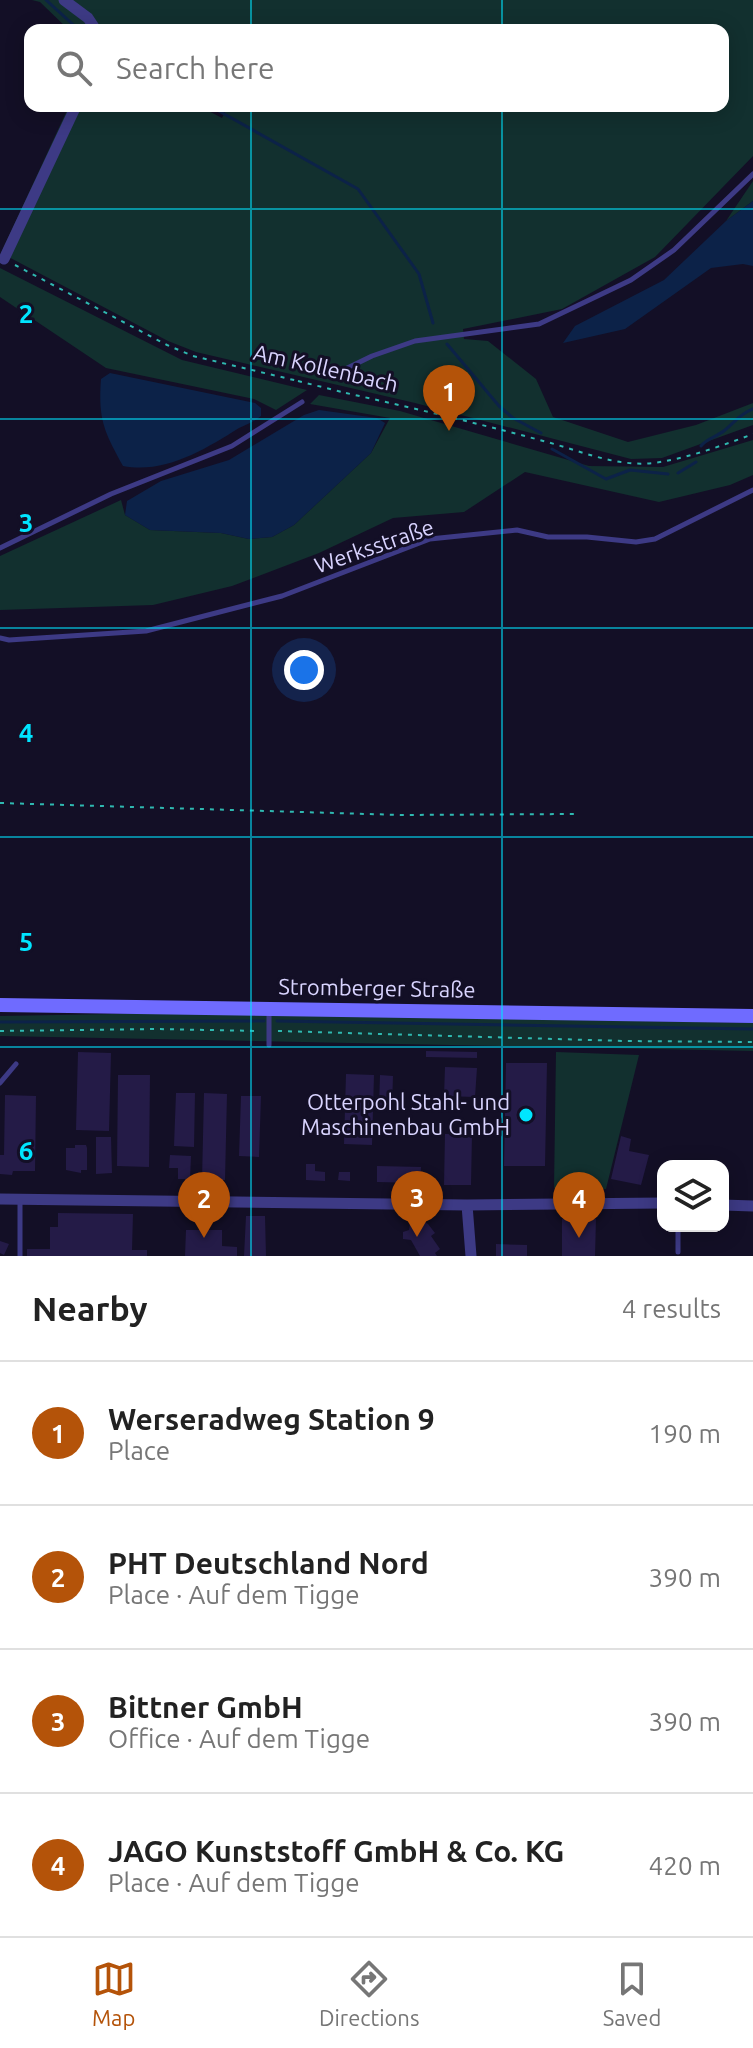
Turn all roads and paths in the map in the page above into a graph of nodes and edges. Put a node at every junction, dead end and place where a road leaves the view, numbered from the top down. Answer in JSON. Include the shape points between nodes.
{"nodes":[{"id":1,"x":64,"y":0,"type":"edge"},
{"id":2,"x":92,"y":24,"type":"edge"},
{"id":3,"x":73,"y":112,"type":"edge"},
{"id":4,"x":753,"y":174,"type":"edge"},
{"id":5,"x":7,"y":260,"type":"edge"},
{"id":6,"x":331,"y":376,"type":"dead end"},
{"id":7,"x":302,"y":402,"type":"dead end"},
{"id":8,"x":753,"y":434,"type":"edge"},
{"id":9,"x":753,"y":490,"type":"edge"},
{"id":10,"x":0,"y":548,"type":"edge"},
{"id":11,"x":0,"y":638,"type":"edge"},
{"id":12,"x":0,"y":803,"type":"edge"},
{"id":13,"x":575,"y":814,"type":"dead end"},
{"id":14,"x":0,"y":1005,"type":"edge"},
{"id":15,"x":269,"y":1009,"type":"junction"},
{"id":16,"x":753,"y":1016,"type":"edge"},
{"id":17,"x":0,"y":1031,"type":"edge"},
{"id":18,"x":269,"y":1031,"type":"junction"},
{"id":19,"x":753,"y":1042,"type":"edge"},
{"id":20,"x":269,"y":1045,"type":"dead end"},
{"id":21,"x":16,"y":1064,"type":"dead end"},
{"id":22,"x":0,"y":1083,"type":"edge"},
{"id":23,"x":0,"y":1199,"type":"edge"},
{"id":24,"x":20,"y":1200,"type":"junction"},
{"id":25,"x":657,"y":1203,"type":"edge"},
{"id":26,"x":467,"y":1205,"type":"junction"},
{"id":27,"x":729,"y":1205,"type":"edge"},
{"id":28,"x":753,"y":1206,"type":"edge"},
{"id":29,"x":678,"y":1232,"type":"edge"},
{"id":30,"x":678,"y":1252,"type":"dead end"},
{"id":31,"x":20,"y":1256,"type":"edge"},
{"id":32,"x":471,"y":1256,"type":"edge"}],
"edges":[{"from":1,"to":2,"type":"street"},
{"from":3,"to":5,"type":"street"},
{"from":4,"to":6,"type":"lane","via":[[674,250],[631,280],[539,324],[415,341]]},
{"from":5,"to":8,"type":"path","name":"Am Kollenbach","bridge":true,"via":[[193,356],[591,457],[659,463]]},
{"from":7,"to":10,"type":"lane","via":[[232,446],[111,494]]},
{"from":9,"to":11,"type":"lane","name":"Werksstraße","via":[[655,539],[548,537],[517,530],[430,539],[282,596],[146,631]]},
{"from":12,"to":13,"type":"path","via":[[401,815]]},
{"from":14,"to":15,"type":"main road","name":"Stromberger Straße"},
{"from":15,"to":16,"type":"main road","name":"Stromberger Straße"},
{"from":15,"to":18,"type":"lane"},
{"from":17,"to":18,"type":"path"},
{"from":18,"to":19,"type":"path"},
{"from":18,"to":20,"type":"lane"},
{"from":21,"to":22,"type":"lane"},
{"from":23,"to":24,"type":"street"},
{"from":24,"to":26,"type":"street"},
{"from":24,"to":31,"type":"lane"},
{"from":25,"to":26,"type":"street"},
{"from":26,"to":32,"type":"street"},
{"from":27,"to":28,"type":"street"},
{"from":29,"to":30,"type":"lane"}]}
